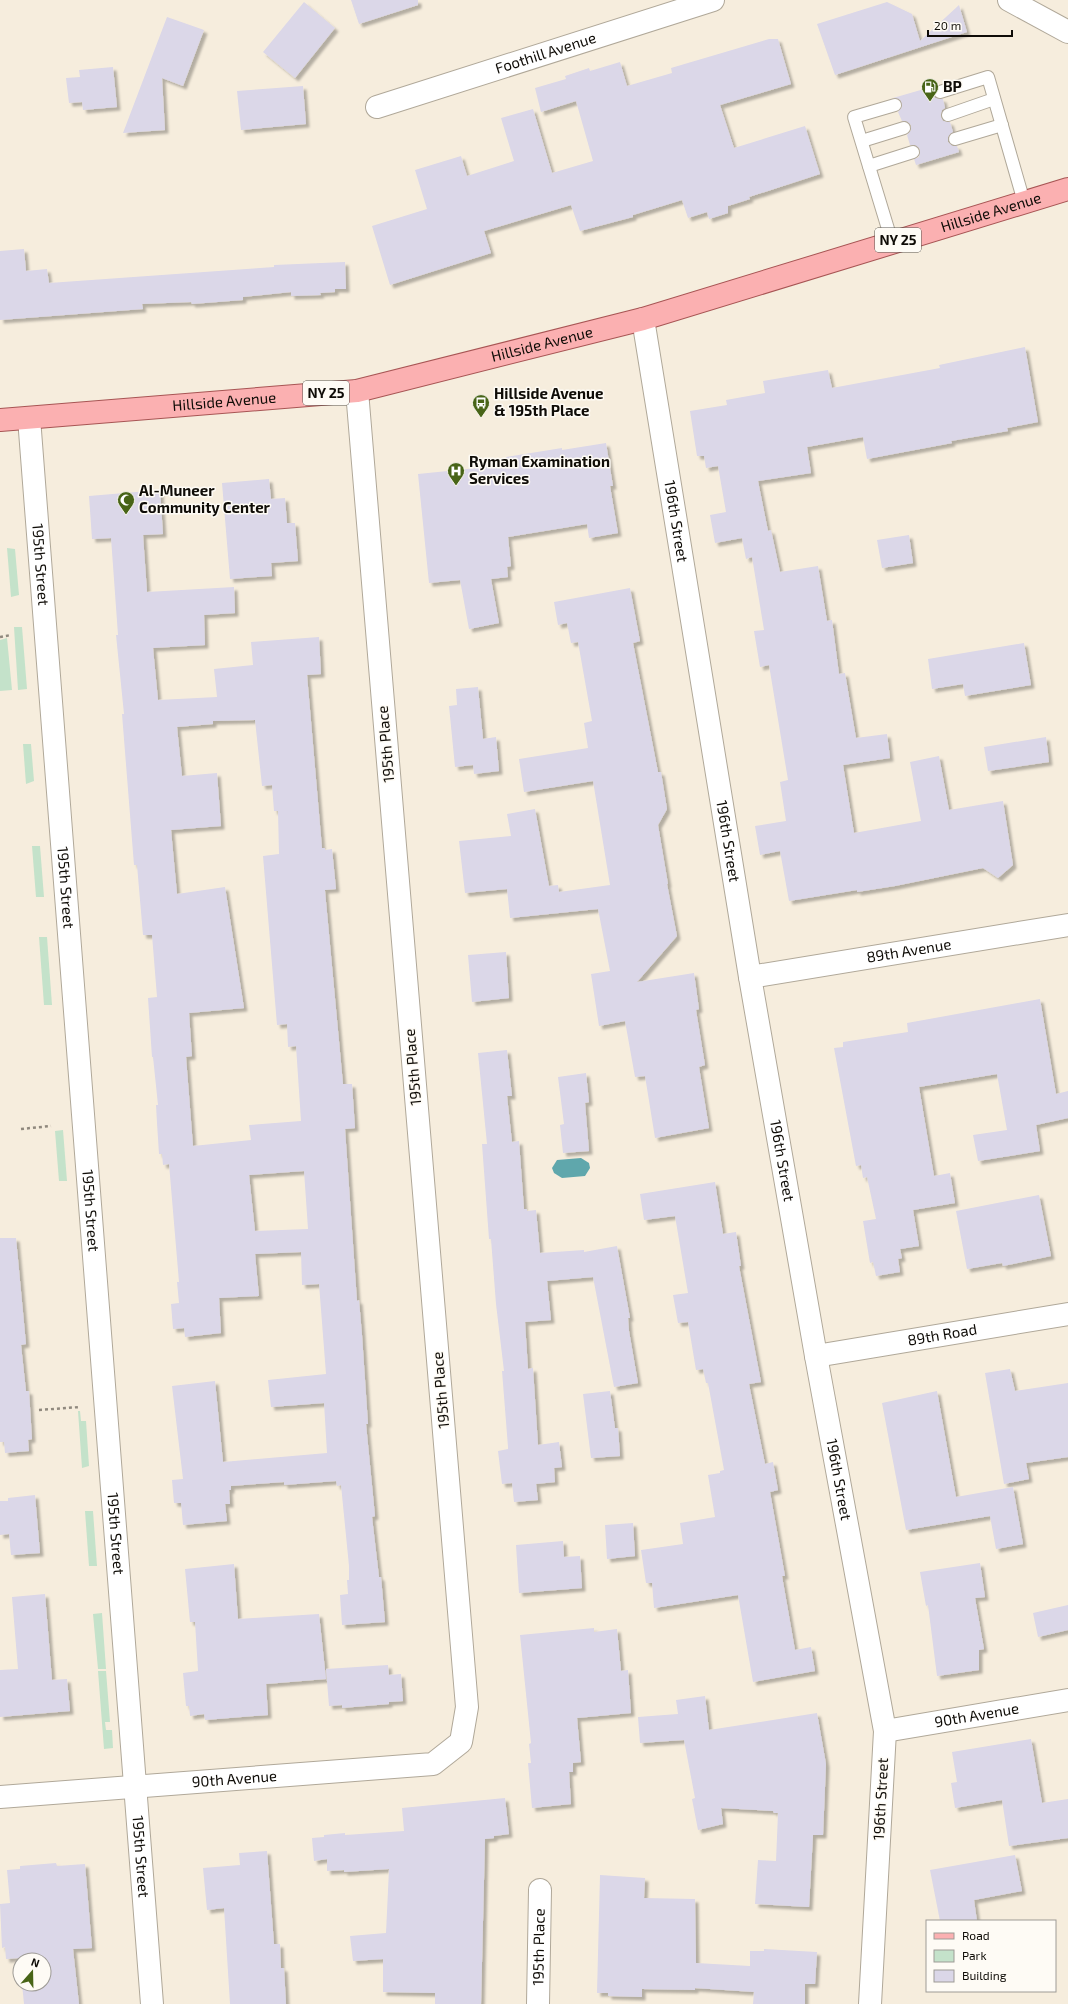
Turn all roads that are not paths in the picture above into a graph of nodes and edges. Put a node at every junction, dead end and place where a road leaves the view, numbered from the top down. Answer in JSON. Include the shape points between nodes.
{"nodes":[{"id":1,"x":713,"y":0,"type":"edge"},
{"id":2,"x":1009,"y":0,"type":"edge"},
{"id":3,"x":1068,"y":32,"type":"edge"},
{"id":4,"x":940,"y":92,"type":"dead end"},
{"id":5,"x":994,"y":99,"type":"junction"},
{"id":6,"x":895,"y":105,"type":"dead end"},
{"id":7,"x":377,"y":107,"type":"dead end"},
{"id":8,"x":948,"y":115,"type":"dead end"},
{"id":9,"x":1002,"y":124,"type":"junction"},
{"id":10,"x":904,"y":128,"type":"dead end"},
{"id":11,"x":955,"y":139,"type":"dead end"},
{"id":12,"x":862,"y":141,"type":"junction"},
{"id":13,"x":913,"y":152,"type":"dead end"},
{"id":14,"x":869,"y":166,"type":"junction"},
{"id":15,"x":1068,"y":189,"type":"edge"},
{"id":16,"x":1024,"y":202,"type":"junction"},
{"id":17,"x":892,"y":242,"type":"junction"},
{"id":18,"x":643,"y":319,"type":"junction"},
{"id":19,"x":357,"y":391,"type":"junction"},
{"id":20,"x":29,"y":418,"type":"junction"},
{"id":21,"x":0,"y":420,"type":"edge"},
{"id":22,"x":1068,"y":925,"type":"edge"},
{"id":23,"x":750,"y":977,"type":"junction"},
{"id":24,"x":1068,"y":1314,"type":"edge"},
{"id":25,"x":816,"y":1356,"type":"junction"},
{"id":26,"x":1068,"y":1700,"type":"edge"},
{"id":27,"x":885,"y":1731,"type":"junction"},
{"id":28,"x":461,"y":1742,"type":"joint"},
{"id":29,"x":136,"y":1786,"type":"junction"},
{"id":30,"x":0,"y":1797,"type":"edge"},
{"id":31,"x":540,"y":1890,"type":"dead end"},
{"id":32,"x":152,"y":2004,"type":"edge"},
{"id":33,"x":538,"y":2004,"type":"edge"},
{"id":34,"x":870,"y":2004,"type":"edge"}],
"edges":[{"from":1,"to":7,"type":"street","name":"Foothill Avenue"},
{"from":2,"to":3,"type":"street"},
{"from":4,"to":5,"type":"lane","via":[[988,77]]},
{"from":5,"to":8,"type":"lane"},
{"from":5,"to":9,"type":"lane"},
{"from":6,"to":12,"type":"lane","via":[[854,117]]},
{"from":9,"to":11,"type":"lane"},
{"from":9,"to":16,"type":"lane"},
{"from":10,"to":12,"type":"lane"},
{"from":12,"to":14,"type":"lane"},
{"from":13,"to":14,"type":"lane"},
{"from":14,"to":17,"type":"lane"},
{"from":15,"to":16,"type":"main road","name":"Hillside Avenue","number":"NY 25"},
{"from":16,"to":17,"type":"main road","name":"Hillside Avenue","number":"NY 25"},
{"from":17,"to":18,"type":"main road","name":"Hillside Avenue","number":"NY 25"},
{"from":18,"to":19,"type":"main road","name":"Hillside Avenue","number":"NY 25"},
{"from":18,"to":23,"type":"street","name":"196th Street"},
{"from":19,"to":20,"type":"main road","name":"Hillside Avenue","number":"NY 25"},
{"from":19,"to":28,"type":"street","name":"195th Place","via":[[467,1707]]},
{"from":20,"to":21,"type":"main road","name":"Hillside Avenue","number":"NY 25"},
{"from":20,"to":29,"type":"street","name":"195th Street"},
{"from":22,"to":23,"type":"street","name":"89th Avenue"},
{"from":23,"to":25,"type":"street","name":"196th Street"},
{"from":24,"to":25,"type":"street","name":"89th Road"},
{"from":25,"to":27,"type":"street","name":"196th Street"},
{"from":26,"to":27,"type":"street","name":"90th Avenue"},
{"from":27,"to":34,"type":"street","name":"196th Street"},
{"from":28,"to":29,"type":"street","name":"90th Avenue","via":[[433,1764]]},
{"from":29,"to":30,"type":"street","name":"90th Avenue"},
{"from":29,"to":32,"type":"street","name":"195th Street"},
{"from":31,"to":33,"type":"street","name":"195th Place"}]}
